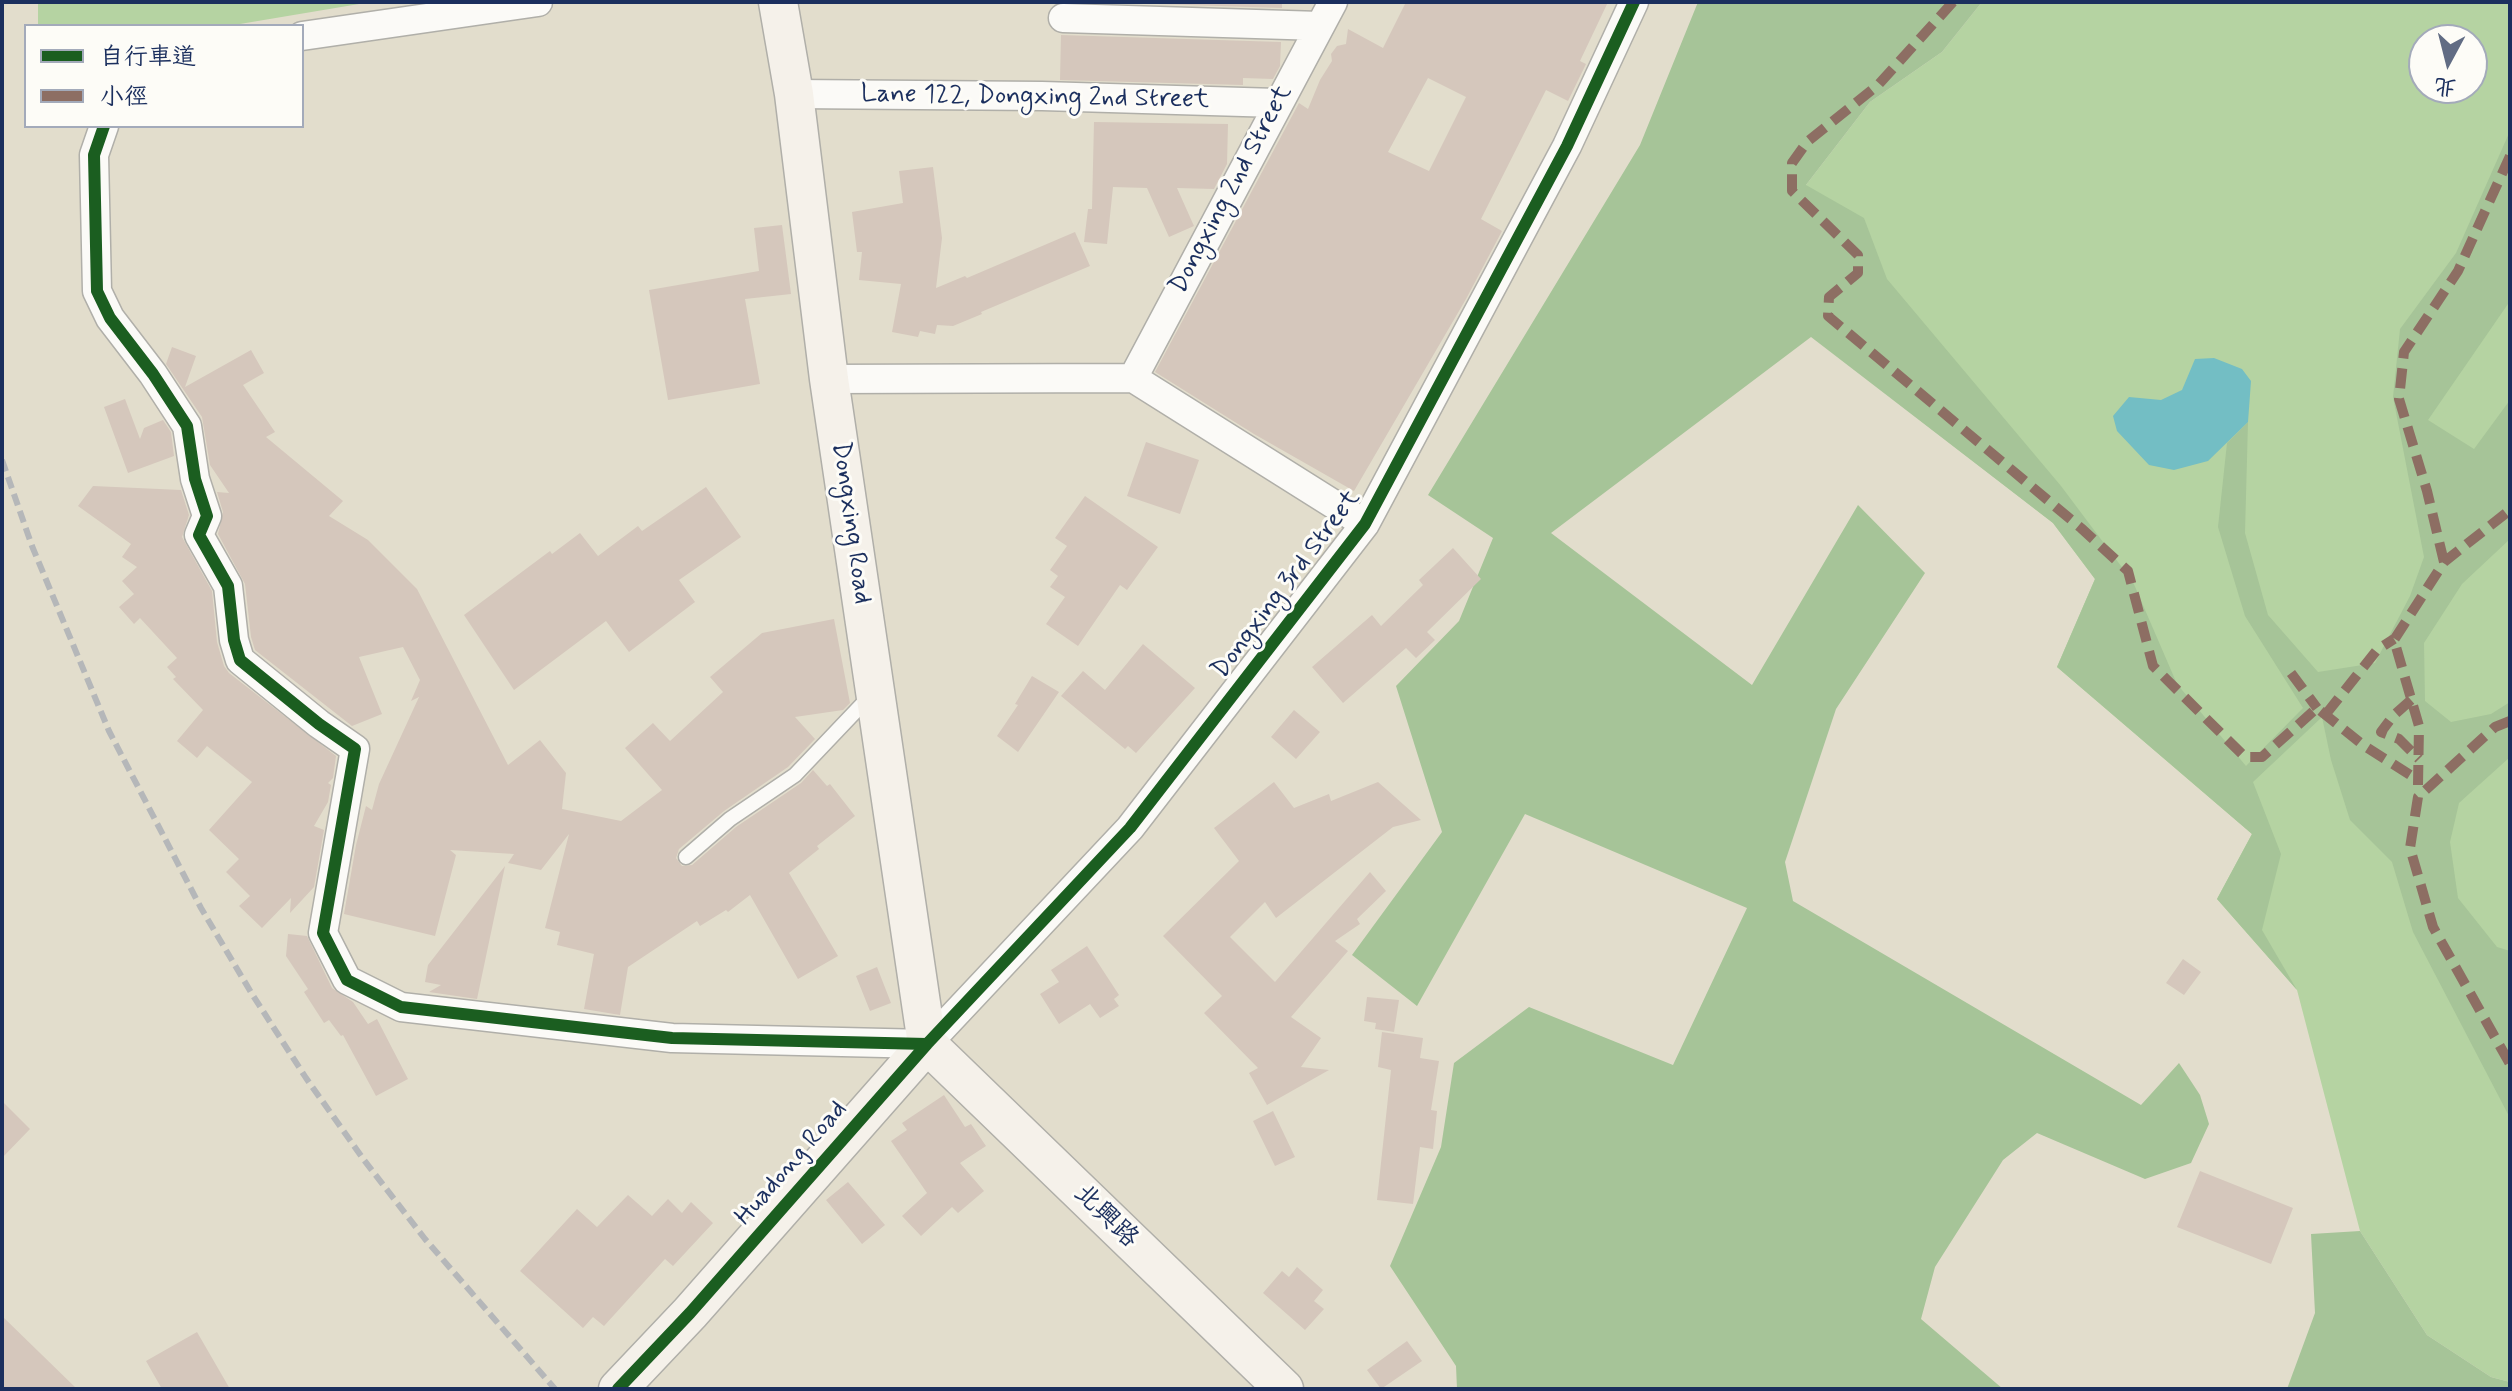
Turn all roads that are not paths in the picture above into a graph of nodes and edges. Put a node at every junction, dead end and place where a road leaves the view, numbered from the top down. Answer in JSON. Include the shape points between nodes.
{"nodes":[{"id":1,"x":538,"y":2,"type":"edge"},
{"id":2,"x":778,"y":2,"type":"edge"},
{"id":3,"x":1634,"y":2,"type":"edge"},
{"id":4,"x":1326,"y":14,"type":"edge"},
{"id":5,"x":1063,"y":18,"type":"dead end"},
{"id":6,"x":304,"y":36,"type":"edge"},
{"id":7,"x":794,"y":94,"type":"junction"},
{"id":8,"x":1277,"y":103,"type":"junction"},
{"id":9,"x":103,"y":128,"type":"edge"},
{"id":10,"x":1133,"y":378,"type":"junction"},
{"id":11,"x":829,"y":379,"type":"junction"},
{"id":12,"x":1365,"y":524,"type":"junction"},
{"id":13,"x":875,"y":691,"type":"junction"},
{"id":14,"x":686,"y":857,"type":"dead end"},
{"id":15,"x":927,"y":1044,"type":"junction"},
{"id":16,"x":618,"y":1389,"type":"edge"},
{"id":17,"x":1284,"y":1389,"type":"edge"}],
"edges":[{"from":1,"to":6,"type":"street"},
{"from":2,"to":7,"type":"street","name":"Dongxing Road"},
{"from":3,"to":12,"type":"street","name":"Dongxing 3rd Street","via":[[1567,146]]},
{"from":4,"to":5,"type":"street"},
{"from":4,"to":8,"type":"street","name":"Dongxing 2nd Street"},
{"from":7,"to":8,"type":"street","name":"Lane 122, Dongxing 2nd Street"},
{"from":7,"to":11,"type":"street","name":"Dongxing Road"},
{"from":8,"to":10,"type":"street","name":"Dongxing 2nd Street"},
{"from":9,"to":15,"type":"street","via":[[94,155],[97,291],[110,318],[187,426],[207,516],[199,535],[228,586],[240,660],[355,749],[323,933],[347,980],[401,1007],[672,1038]]},
{"from":10,"to":11,"type":"street"},
{"from":10,"to":12,"type":"street"},
{"from":11,"to":13,"type":"street","name":"Dongxing Road"},
{"from":12,"to":15,"type":"street","name":"Dongxing 3rd Street","via":[[1130,828]]},
{"from":13,"to":14,"type":"lane","via":[[795,775]]},
{"from":13,"to":15,"type":"street","name":"Dongxing Road"},
{"from":15,"to":16,"type":"street","name":"Huadong Road"},
{"from":15,"to":17,"type":"street","name":"北興路"}]}
